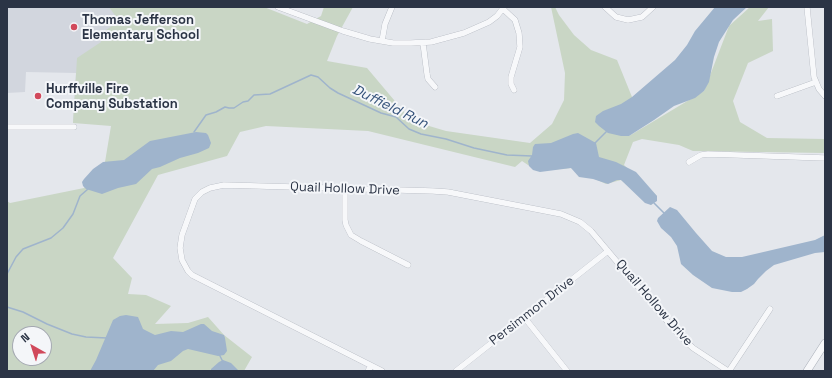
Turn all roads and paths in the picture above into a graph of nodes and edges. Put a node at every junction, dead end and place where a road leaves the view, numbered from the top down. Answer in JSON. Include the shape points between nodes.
{"nodes":[{"id":1,"x":281,"y":7,"type":"edge"},
{"id":2,"x":392,"y":7,"type":"edge"},
{"id":3,"x":605,"y":7,"type":"edge"},
{"id":4,"x":653,"y":7,"type":"edge"},
{"id":5,"x":807,"y":7,"type":"edge"},
{"id":6,"x":504,"y":8,"type":"edge"},
{"id":7,"x":382,"y":41,"type":"junction"},
{"id":8,"x":423,"y":43,"type":"junction"},
{"id":9,"x":816,"y":82,"type":"junction"},
{"id":10,"x":435,"y":87,"type":"dead end"},
{"id":11,"x":514,"y":90,"type":"dead end"},
{"id":12,"x":777,"y":96,"type":"dead end"},
{"id":13,"x":825,"y":96,"type":"edge"},
{"id":14,"x":7,"y":127,"type":"edge"},
{"id":15,"x":74,"y":127,"type":"dead end"},
{"id":16,"x":825,"y":158,"type":"edge"},
{"id":17,"x":689,"y":162,"type":"dead end"},
{"id":18,"x":345,"y":189,"type":"junction"},
{"id":19,"x":608,"y":251,"type":"junction"},
{"id":20,"x":408,"y":265,"type":"dead end"},
{"id":21,"x":770,"y":309,"type":"dead end"},
{"id":22,"x":524,"y":317,"type":"junction"},
{"id":23,"x":825,"y":343,"type":"edge"},
{"id":24,"x":369,"y":368,"type":"edge"},
{"id":25,"x":382,"y":371,"type":"edge"},
{"id":26,"x":456,"y":371,"type":"edge"},
{"id":27,"x":567,"y":371,"type":"edge"},
{"id":28,"x":729,"y":371,"type":"edge"},
{"id":29,"x":807,"y":371,"type":"edge"}],
"edges":[{"from":1,"to":7,"type":"street","via":[[343,31]]},
{"from":2,"to":7,"type":"street"},
{"from":3,"to":4,"type":"street","via":[[616,17],[628,20],[642,17]]},
{"from":5,"to":9,"type":"street"},
{"from":6,"to":8,"type":"street","via":[[489,22],[471,31]]},
{"from":6,"to":11,"type":"street","via":[[515,20],[519,33],[520,47],[511,77]]},
{"from":7,"to":8,"type":"street"},
{"from":8,"to":10,"type":"street","via":[[428,79]]},
{"from":9,"to":12,"type":"street"},
{"from":9,"to":13,"type":"street"},
{"from":14,"to":15,"type":"street"},
{"from":16,"to":17,"type":"street","via":[[708,154]]},
{"from":18,"to":19,"type":"street","name":"Quail Hollow Drive","via":[[440,191],[555,212],[586,226]]},
{"from":18,"to":20,"type":"street","via":[[345,220],[351,235]]},
{"from":18,"to":24,"type":"street","name":"Quail Hollow Drive","via":[[224,185],[210,188],[202,192],[193,203],[180,242],[180,254],[188,270],[198,279]]},
{"from":19,"to":22,"type":"street","name":"Persimmon Drive"},
{"from":19,"to":28,"type":"street","name":"Quail Hollow Drive","via":[[678,334],[693,348]]},
{"from":21,"to":28,"type":"street"},
{"from":22,"to":26,"type":"street","name":"Persimmon Drive"},
{"from":22,"to":27,"type":"street"},
{"from":23,"to":29,"type":"street"},
{"from":24,"to":25,"type":"street","name":"Quail Hollow Drive"}]}
